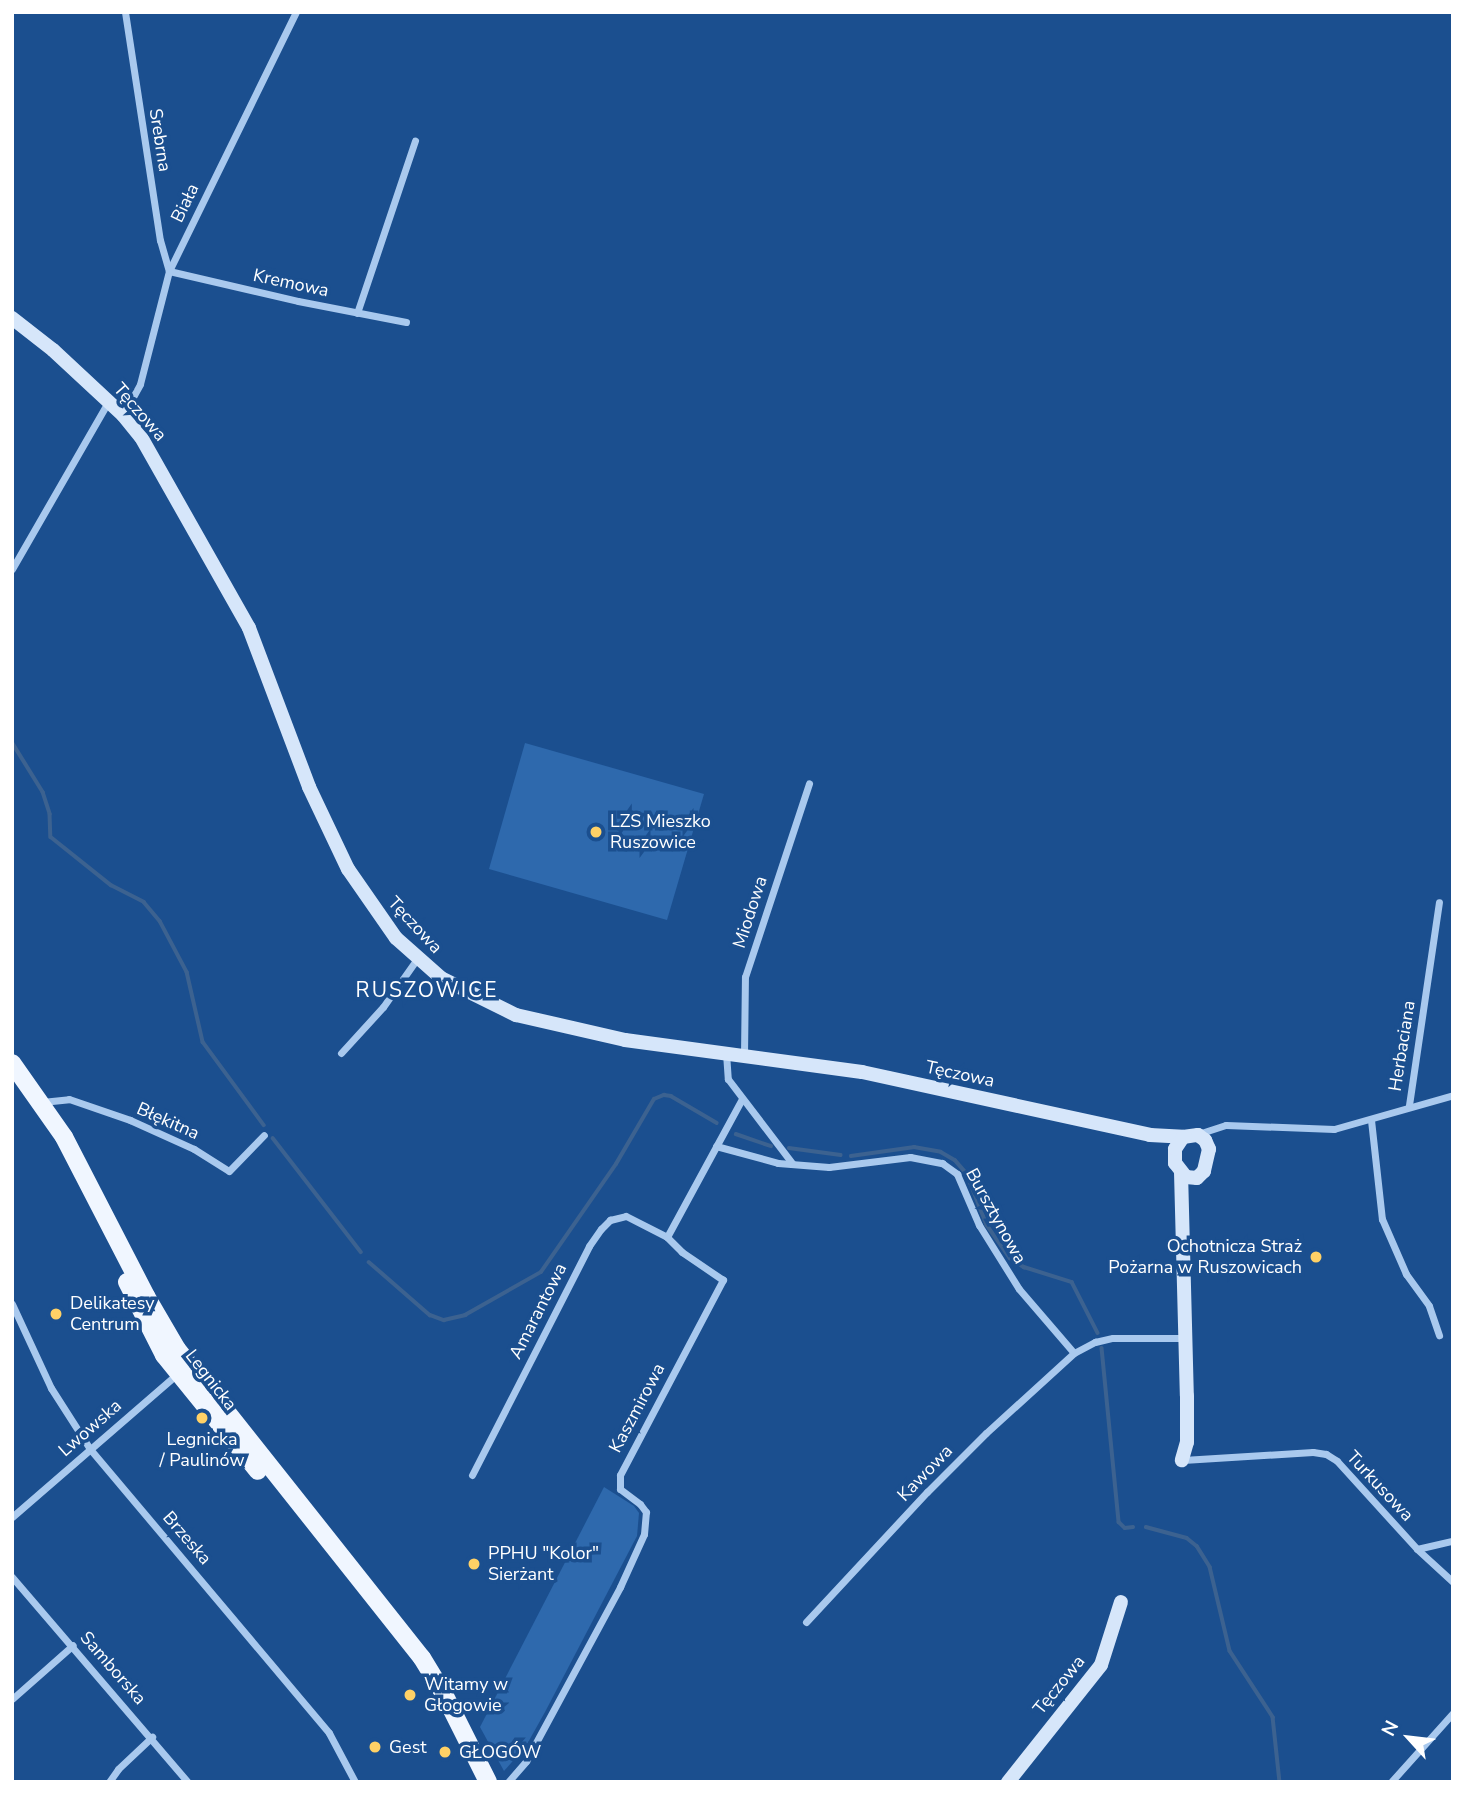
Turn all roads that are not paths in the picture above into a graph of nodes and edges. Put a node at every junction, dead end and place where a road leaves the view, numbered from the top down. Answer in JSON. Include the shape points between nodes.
{"nodes":[{"id":1,"x":125,"y":12,"type":"edge"},
{"id":2,"x":296,"y":12,"type":"edge"},
{"id":3,"x":415,"y":141,"type":"dead end"},
{"id":4,"x":169,"y":271,"type":"junction"},
{"id":5,"x":357,"y":313,"type":"junction"},
{"id":6,"x":12,"y":318,"type":"edge"},
{"id":7,"x":405,"y":322,"type":"dead end"},
{"id":8,"x":108,"y":402,"type":"junction"},
{"id":9,"x":123,"y":415,"type":"junction"},
{"id":10,"x":12,"y":569,"type":"edge"},
{"id":11,"x":809,"y":783,"type":"dead end"},
{"id":12,"x":1439,"y":902,"type":"dead end"},
{"id":13,"x":417,"y":959,"type":"junction"},
{"id":14,"x":341,"y":1053,"type":"dead end"},
{"id":15,"x":726,"y":1054,"type":"junction"},
{"id":16,"x":744,"y":1055,"type":"junction"},
{"id":17,"x":12,"y":1063,"type":"edge"},
{"id":18,"x":1453,"y":1095,"type":"edge"},
{"id":19,"x":742,"y":1099,"type":"junction"},
{"id":20,"x":42,"y":1102,"type":"junction"},
{"id":21,"x":1409,"y":1105,"type":"junction"},
{"id":22,"x":1371,"y":1120,"type":"junction"},
{"id":23,"x":264,"y":1135,"type":"dead end"},
{"id":24,"x":1150,"y":1135,"type":"junction"},
{"id":25,"x":1198,"y":1135,"type":"junction"},
{"id":26,"x":1183,"y":1137,"type":"junction"},
{"id":27,"x":716,"y":1146,"type":"junction"},
{"id":28,"x":1174,"y":1155,"type":"junction"},
{"id":29,"x":792,"y":1163,"type":"junction"},
{"id":30,"x":1187,"y":1175,"type":"junction"},
{"id":31,"x":667,"y":1237,"type":"junction"},
{"id":32,"x":12,"y":1304,"type":"edge"},
{"id":33,"x":1439,"y":1335,"type":"dead end"},
{"id":34,"x":1184,"y":1338,"type":"junction"},
{"id":35,"x":1074,"y":1353,"type":"junction"},
{"id":36,"x":183,"y":1369,"type":"junction"},
{"id":37,"x":90,"y":1449,"type":"junction"},
{"id":38,"x":1182,"y":1460,"type":"joint"},
{"id":39,"x":472,"y":1475,"type":"dead end"},
{"id":40,"x":12,"y":1517,"type":"edge"},
{"id":41,"x":1453,"y":1541,"type":"edge"},
{"id":42,"x":1417,"y":1549,"type":"junction"},
{"id":43,"x":12,"y":1577,"type":"edge"},
{"id":44,"x":1453,"y":1582,"type":"edge"},
{"id":45,"x":1121,"y":1602,"type":"dead end"},
{"id":46,"x":806,"y":1622,"type":"dead end"},
{"id":47,"x":73,"y":1645,"type":"junction"},
{"id":48,"x":12,"y":1699,"type":"edge"},
{"id":49,"x":1453,"y":1713,"type":"edge"},
{"id":50,"x":152,"y":1737,"type":"junction"},
{"id":51,"x":109,"y":1782,"type":"edge"},
{"id":52,"x":188,"y":1782,"type":"edge"},
{"id":53,"x":355,"y":1782,"type":"edge"},
{"id":54,"x":488,"y":1782,"type":"edge"},
{"id":55,"x":508,"y":1782,"type":"edge"},
{"id":56,"x":1008,"y":1782,"type":"edge"},
{"id":57,"x":1391,"y":1782,"type":"edge"}],
"edges":[{"from":1,"to":4,"type":"street","name":"Srebrna","via":[[160,240]]},
{"from":2,"to":4,"type":"street","name":"Biała"},
{"from":3,"to":5,"type":"street"},
{"from":4,"to":5,"type":"street","name":"Kremowa"},
{"from":4,"to":9,"type":"street","name":"Biała","via":[[140,383]]},
{"from":5,"to":7,"type":"street","name":"Kremowa"},
{"from":6,"to":8,"type":"street","name":"Tęczowa"},
{"from":8,"to":9,"type":"street","name":"Tęczowa"},
{"from":8,"to":10,"type":"street"},
{"from":9,"to":13,"type":"street","name":"Tęczowa","via":[[154,457],[249,628],[309,787],[348,869],[380,917]]},
{"from":11,"to":16,"type":"street","name":"Miodowa","via":[[745,977]]},
{"from":12,"to":21,"type":"street","name":"Herbaciana"},
{"from":13,"to":14,"type":"street","via":[[383,1007]]},
{"from":13,"to":15,"type":"street","name":"Tęczowa","via":[[461,990],[527,1018],[625,1041]]},
{"from":15,"to":16,"type":"street","name":"Tęczowa"},
{"from":15,"to":19,"type":"street","via":[[728,1079]]},
{"from":16,"to":24,"type":"street","name":"Tęczowa","via":[[862,1072]]},
{"from":17,"to":20,"type":"main road","name":"Legnicka"},
{"from":18,"to":21,"type":"street"},
{"from":19,"to":27,"type":"street"},
{"from":19,"to":29,"type":"street"},
{"from":20,"to":23,"type":"street","name":"Błękitna","via":[[69,1099],[130,1120],[194,1149],[229,1171]]},
{"from":20,"to":36,"type":"main road","name":"Legnicka","via":[[110,1227],[141,1315]]},
{"from":21,"to":22,"type":"street","name":"Herbaciana"},
{"from":22,"to":25,"type":"street","name":"Herbaciana","via":[[1318,1130],[1226,1125]]},
{"from":22,"to":33,"type":"street","via":[[1382,1219]]},
{"from":24,"to":26,"type":"street","name":"Tęczowa"},
{"from":24,"to":28,"type":"street","name":"Tęczowa"},
{"from":25,"to":26,"type":"street","name":"Tęczowa"},
{"from":25,"to":30,"type":"street","via":[[1205,1140],[1209,1161],[1204,1171]]},
{"from":26,"to":28,"type":"street"},
{"from":27,"to":29,"type":"street","name":"Bursztynowa"},
{"from":27,"to":31,"type":"street"},
{"from":28,"to":30,"type":"street","name":"Tęczowa"},
{"from":29,"to":35,"type":"street","name":"Bursztynowa","via":[[840,1167],[919,1157],[951,1168],[979,1225],[1019,1289]]},
{"from":30,"to":34,"type":"street","name":"Tęczowa"},
{"from":31,"to":39,"type":"street","name":"Amarantowa","via":[[626,1216],[610,1220],[601,1229]]},
{"from":31,"to":55,"type":"street","name":"Kaszmirowa","via":[[723,1280],[620,1475],[620,1489],[646,1512],[644,1534],[621,1587],[526,1761]]},
{"from":32,"to":37,"type":"street","name":"Brzeska","via":[[51,1388]]},
{"from":34,"to":35,"type":"street","via":[[1113,1338]]},
{"from":34,"to":38,"type":"street","name":"Tęczowa","via":[[1187,1419]]},
{"from":35,"to":46,"type":"street","name":"Kawowa","via":[[935,1484]]},
{"from":36,"to":37,"type":"street","name":"Lwowska"},
{"from":36,"to":54,"type":"main road","name":"Legnicka","via":[[396,1623],[432,1674]]},
{"from":37,"to":40,"type":"street","name":"Lwowska"},
{"from":37,"to":53,"type":"street","name":"Brzeska","via":[[308,1706],[329,1733]]},
{"from":38,"to":42,"type":"street","name":"Turkusowa","via":[[1326,1454]]},
{"from":41,"to":42,"type":"street"},
{"from":42,"to":44,"type":"street","name":"Turkusowa"},
{"from":43,"to":47,"type":"street","name":"Samborska"},
{"from":45,"to":56,"type":"street","name":"Tęczowa","via":[[1101,1665]]},
{"from":47,"to":48,"type":"street"},
{"from":47,"to":50,"type":"street","name":"Samborska"},
{"from":49,"to":57,"type":"street"},
{"from":50,"to":51,"type":"street"},
{"from":50,"to":52,"type":"street","name":"Samborska"}]}
